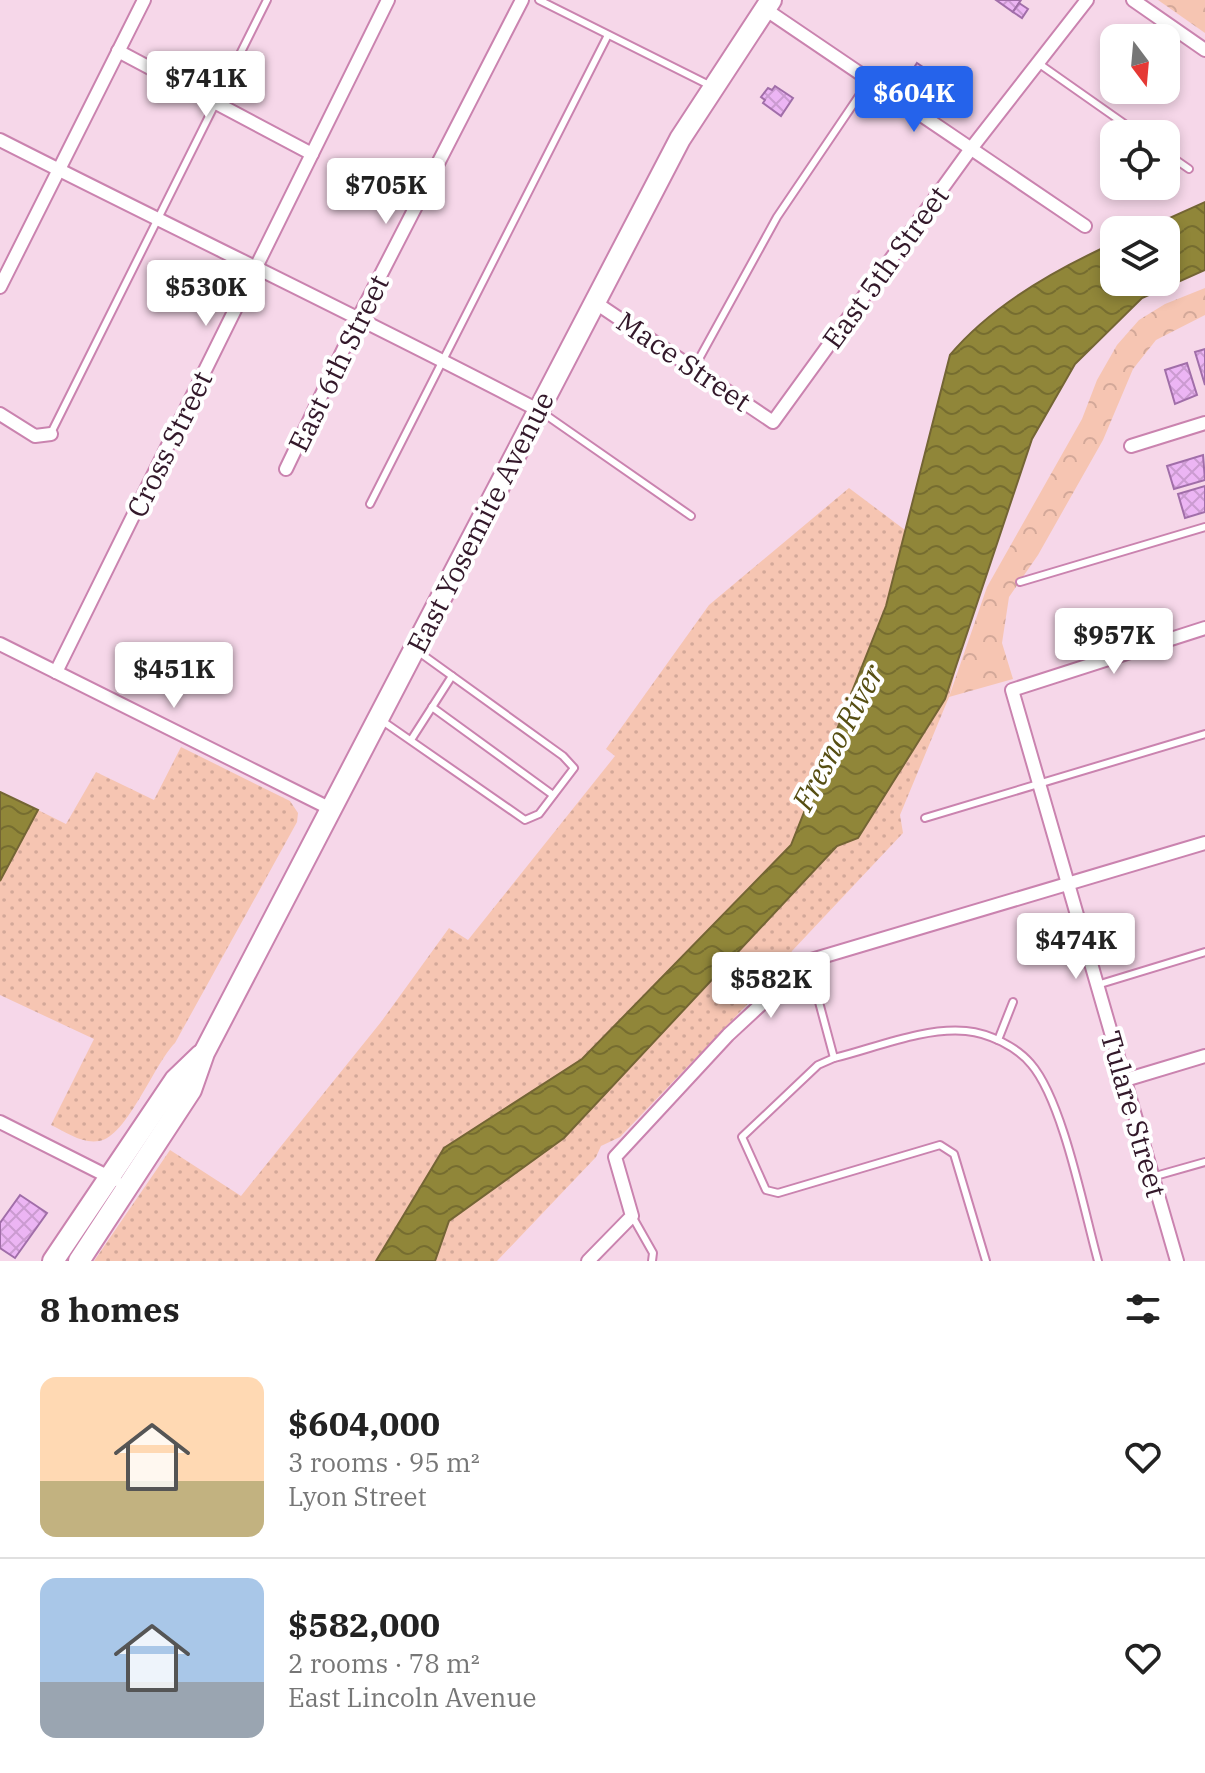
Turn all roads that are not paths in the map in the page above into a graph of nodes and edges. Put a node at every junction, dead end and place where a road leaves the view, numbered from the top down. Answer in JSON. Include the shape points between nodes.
{"nodes":[{"id":1,"x":144,"y":0,"type":"edge"},
{"id":2,"x":267,"y":0,"type":"edge"},
{"id":3,"x":388,"y":0,"type":"edge"},
{"id":4,"x":522,"y":0,"type":"edge"},
{"id":5,"x":539,"y":0,"type":"edge"},
{"id":6,"x":1087,"y":0,"type":"edge"},
{"id":7,"x":1133,"y":0,"type":"edge"},
{"id":8,"x":768,"y":4,"type":"edge"},
{"id":9,"x":608,"y":35,"type":"junction"},
{"id":10,"x":1205,"y":50,"type":"edge"},
{"id":11,"x":118,"y":51,"type":"junction"},
{"id":12,"x":1038,"y":63,"type":"junction"},
{"id":13,"x":869,"y":81,"type":"junction"},
{"id":14,"x":713,"y":87,"type":"junction"},
{"id":15,"x":216,"y":103,"type":"junction"},
{"id":16,"x":1119,"y":120,"type":"edge"},
{"id":17,"x":0,"y":140,"type":"edge"},
{"id":18,"x":970,"y":150,"type":"junction"},
{"id":19,"x":312,"y":154,"type":"junction"},
{"id":20,"x":1180,"y":163,"type":"edge"},
{"id":21,"x":58,"y":169,"type":"junction"},
{"id":22,"x":1189,"y":169,"type":"dead end"},
{"id":23,"x":159,"y":220,"type":"junction"},
{"id":24,"x":1085,"y":226,"type":"dead end"},
{"id":25,"x":255,"y":269,"type":"junction"},
{"id":26,"x":0,"y":287,"type":"edge"},
{"id":27,"x":593,"y":301,"type":"junction"},
{"id":28,"x":359,"y":317,"type":"junction"},
{"id":29,"x":445,"y":361,"type":"junction"},
{"id":30,"x":694,"y":369,"type":"junction"},
{"id":31,"x":538,"y":410,"type":"junction"},
{"id":32,"x":0,"y":414,"type":"edge"},
{"id":33,"x":773,"y":422,"type":"joint"},
{"id":34,"x":1205,"y":423,"type":"edge"},
{"id":35,"x":51,"y":434,"type":"joint"},
{"id":36,"x":1131,"y":446,"type":"dead end"},
{"id":37,"x":286,"y":469,"type":"dead end"},
{"id":38,"x":370,"y":504,"type":"dead end"},
{"id":39,"x":691,"y":516,"type":"dead end"},
{"id":40,"x":1205,"y":527,"type":"edge"},
{"id":41,"x":1020,"y":582,"type":"dead end"},
{"id":42,"x":1205,"y":628,"type":"edge"},
{"id":43,"x":0,"y":644,"type":"edge"},
{"id":44,"x":414,"y":648,"type":"junction"},
{"id":45,"x":56,"y":672,"type":"junction"},
{"id":46,"x":452,"y":676,"type":"junction"},
{"id":47,"x":432,"y":707,"type":"junction"},
{"id":48,"x":378,"y":718,"type":"junction"},
{"id":49,"x":1205,"y":734,"type":"edge"},
{"id":50,"x":411,"y":740,"type":"junction"},
{"id":51,"x":1039,"y":784,"type":"junction"},
{"id":52,"x":553,"y":795,"type":"junction"},
{"id":53,"x":331,"y":809,"type":"junction"},
{"id":54,"x":925,"y":818,"type":"dead end"},
{"id":55,"x":1205,"y":843,"type":"edge"},
{"id":56,"x":1067,"y":883,"type":"junction"},
{"id":57,"x":1205,"y":952,"type":"edge"},
{"id":58,"x":808,"y":961,"type":"junction"},
{"id":59,"x":1096,"y":985,"type":"junction"},
{"id":60,"x":1013,"y":1002,"type":"dead end"},
{"id":61,"x":998,"y":1040,"type":"junction"},
{"id":62,"x":204,"y":1053,"type":"junction"},
{"id":63,"x":1205,"y":1056,"type":"edge"},
{"id":64,"x":834,"y":1058,"type":"junction"},
{"id":65,"x":1125,"y":1080,"type":"junction"},
{"id":66,"x":0,"y":1122,"type":"edge"},
{"id":67,"x":1205,"y":1162,"type":"edge"},
{"id":68,"x":110,"y":1177,"type":"junction"},
{"id":69,"x":1152,"y":1177,"type":"junction"},
{"id":70,"x":129,"y":1186,"type":"junction"},
{"id":71,"x":632,"y":1216,"type":"junction"},
{"id":72,"x":53,"y":1261,"type":"edge"},
{"id":73,"x":79,"y":1261,"type":"edge"},
{"id":74,"x":588,"y":1261,"type":"edge"},
{"id":75,"x":652,"y":1261,"type":"edge"},
{"id":76,"x":986,"y":1261,"type":"edge"},
{"id":77,"x":1098,"y":1261,"type":"edge"},
{"id":78,"x":1177,"y":1261,"type":"edge"}],
"edges":[{"from":1,"to":11,"type":"street"},
{"from":2,"to":15,"type":"lane"},
{"from":3,"to":19,"type":"street","name":"Cross Street"},
{"from":4,"to":28,"type":"street","name":"East 6th Street"},
{"from":5,"to":9,"type":"lane"},
{"from":6,"to":12,"type":"street","name":"East 5th Street"},
{"from":7,"to":10,"type":"street"},
{"from":8,"to":13,"type":"street"},
{"from":8,"to":14,"type":"main road","name":"East Yosemite Avenue"},
{"from":9,"to":14,"type":"lane"},
{"from":9,"to":29,"type":"lane"},
{"from":11,"to":15,"type":"street"},
{"from":11,"to":21,"type":"street"},
{"from":12,"to":16,"type":"lane"},
{"from":12,"to":18,"type":"street","name":"East 5th Street"},
{"from":13,"to":18,"type":"street"},
{"from":13,"to":30,"type":"lane","via":[[777,217]]},
{"from":14,"to":27,"type":"main road","name":"East Yosemite Avenue"},
{"from":15,"to":19,"type":"street"},
{"from":15,"to":23,"type":"lane"},
{"from":17,"to":21,"type":"street"},
{"from":18,"to":24,"type":"street"},
{"from":18,"to":33,"type":"street","name":"East 5th Street"},
{"from":19,"to":25,"type":"street","name":"Cross Street"},
{"from":20,"to":22,"type":"lane"},
{"from":21,"to":23,"type":"street"},
{"from":21,"to":26,"type":"street"},
{"from":23,"to":25,"type":"street"},
{"from":23,"to":35,"type":"lane"},
{"from":25,"to":28,"type":"street"},
{"from":25,"to":45,"type":"street","name":"Cross Street"},
{"from":27,"to":30,"type":"street","name":"Mace Street"},
{"from":27,"to":31,"type":"main road","name":"East Yosemite Avenue"},
{"from":28,"to":29,"type":"street"},
{"from":28,"to":37,"type":"street","name":"East 6th Street"},
{"from":29,"to":31,"type":"street"},
{"from":29,"to":38,"type":"lane"},
{"from":30,"to":33,"type":"street","name":"Mace Street"},
{"from":31,"to":39,"type":"lane"},
{"from":31,"to":44,"type":"main road","name":"East Yosemite Avenue"},
{"from":32,"to":35,"type":"street","via":[[35,436]]},
{"from":34,"to":36,"type":"street"},
{"from":40,"to":41,"type":"lane"},
{"from":42,"to":51,"type":"street","name":"Tulare Street","via":[[1012,690]]},
{"from":43,"to":45,"type":"street"},
{"from":44,"to":46,"type":"lane"},
{"from":44,"to":48,"type":"main road","name":"East Yosemite Avenue"},
{"from":45,"to":53,"type":"street"},
{"from":46,"to":47,"type":"lane"},
{"from":46,"to":52,"type":"lane","via":[[574,768]]},
{"from":47,"to":50,"type":"lane"},
{"from":47,"to":52,"type":"lane"},
{"from":48,"to":50,"type":"lane"},
{"from":48,"to":53,"type":"main road","name":"East Yosemite Avenue"},
{"from":49,"to":51,"type":"lane"},
{"from":50,"to":52,"type":"lane","via":[[525,820],[539,814]]},
{"from":51,"to":54,"type":"lane"},
{"from":51,"to":56,"type":"street","name":"Tulare Street"},
{"from":53,"to":62,"type":"main road","name":"East Yosemite Avenue"},
{"from":55,"to":56,"type":"street"},
{"from":56,"to":58,"type":"street"},
{"from":56,"to":59,"type":"street","name":"Tulare Street"},
{"from":57,"to":59,"type":"lane"},
{"from":58,"to":64,"type":"lane"},
{"from":58,"to":71,"type":"street","via":[[728,1035],[615,1157]]},
{"from":59,"to":65,"type":"street","name":"Tulare Street"},
{"from":60,"to":61,"type":"lane"},
{"from":61,"to":64,"type":"lane","via":[[968,1031],[937,1032]]},
{"from":61,"to":77,"type":"lane","via":[[1030,1062],[1051,1095]]},
{"from":62,"to":68,"type":"main road","name":"East Yosemite Avenue","via":[[175,1080]]},
{"from":62,"to":70,"type":"main road","name":"East Yosemite Avenue","via":[[191,1090]]},
{"from":63,"to":65,"type":"street"},
{"from":64,"to":76,"type":"lane","via":[[818,1065],[742,1137],[766,1190],[778,1193],[940,1145],[954,1154]]},
{"from":65,"to":69,"type":"street","name":"Tulare Street"},
{"from":66,"to":68,"type":"street"},
{"from":67,"to":69,"type":"lane"},
{"from":68,"to":70,"type":"street"},
{"from":68,"to":72,"type":"main road","name":"East Yosemite Avenue"},
{"from":69,"to":78,"type":"street","name":"Tulare Street"},
{"from":70,"to":73,"type":"main road","name":"East Yosemite Avenue"},
{"from":71,"to":74,"type":"street"},
{"from":71,"to":75,"type":"lane","via":[[653,1253]]}]}
